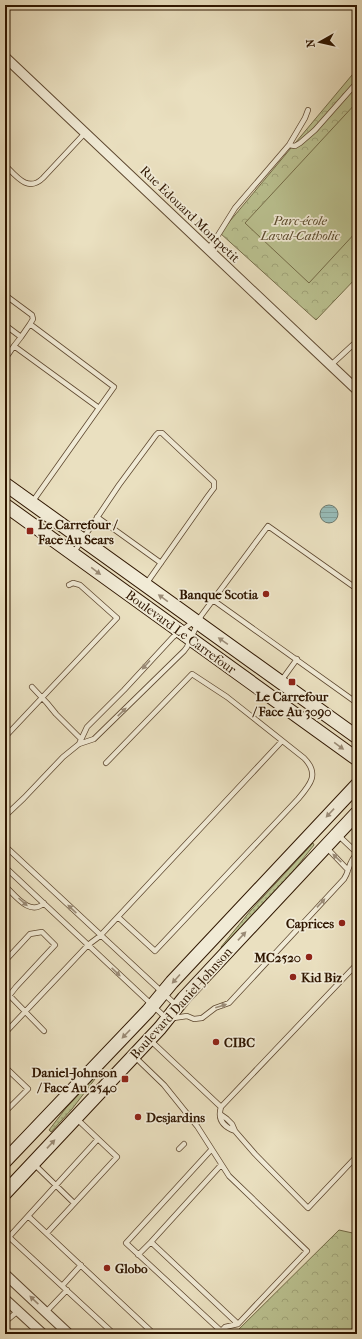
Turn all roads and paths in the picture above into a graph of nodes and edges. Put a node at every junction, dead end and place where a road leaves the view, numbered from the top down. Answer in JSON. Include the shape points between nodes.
{"nodes":[{"id":1,"x":5,"y":57,"type":"edge"},
{"id":2,"x":353,"y":87,"type":"dead end"},
{"id":3,"x":308,"y":110,"type":"dead end"},
{"id":4,"x":86,"y":132,"type":"junction"},
{"id":5,"x":289,"y":145,"type":"junction"},
{"id":6,"x":5,"y":165,"type":"edge"},
{"id":7,"x":208,"y":248,"type":"junction"},
{"id":8,"x":5,"y":295,"type":"edge"},
{"id":9,"x":357,"y":300,"type":"edge"},
{"id":10,"x":30,"y":324,"type":"junction"},
{"id":11,"x":5,"y":325,"type":"edge"},
{"id":12,"x":357,"y":326,"type":"edge"},
{"id":13,"x":21,"y":337,"type":"junction"},
{"id":14,"x":357,"y":341,"type":"edge"},
{"id":15,"x":14,"y":346,"type":"junction"},
{"id":16,"x":5,"y":359,"type":"edge"},
{"id":17,"x":331,"y":365,"type":"junction"},
{"id":18,"x":357,"y":390,"type":"edge"},
{"id":19,"x":99,"y":408,"type":"junction"},
{"id":20,"x":5,"y":484,"type":"edge"},
{"id":21,"x":32,"y":503,"type":"junction"},
{"id":22,"x":5,"y":505,"type":"edge"},
{"id":23,"x":97,"y":517,"type":"junction"},
{"id":24,"x":82,"y":539,"type":"junction"},
{"id":25,"x":73,"y":554,"type":"junction"},
{"id":26,"x":160,"y":563,"type":"junction"},
{"id":27,"x":145,"y":584,"type":"junction"},
{"id":28,"x":69,"y":585,"type":"dead end"},
{"id":29,"x":357,"y":589,"type":"edge"},
{"id":30,"x":213,"y":600,"type":"junction"},
{"id":31,"x":198,"y":620,"type":"junction"},
{"id":32,"x":185,"y":635,"type":"junction"},
{"id":33,"x":297,"y":660,"type":"junction"},
{"id":34,"x":281,"y":682,"type":"junction"},
{"id":35,"x":32,"y":687,"type":"dead end"},
{"id":36,"x":42,"y":697,"type":"junction"},
{"id":37,"x":357,"y":703,"type":"edge"},
{"id":38,"x":5,"y":737,"type":"edge"},
{"id":39,"x":357,"y":737,"type":"edge"},
{"id":40,"x":81,"y":739,"type":"junction"},
{"id":41,"x":282,"y":741,"type":"junction"},
{"id":42,"x":79,"y":744,"type":"junction"},
{"id":43,"x":357,"y":759,"type":"edge"},
{"id":44,"x":106,"y":763,"type":"dead end"},
{"id":45,"x":357,"y":785,"type":"edge"},
{"id":46,"x":357,"y":813,"type":"edge"},
{"id":47,"x":5,"y":816,"type":"edge"},
{"id":48,"x":337,"y":834,"type":"junction"},
{"id":49,"x":5,"y":846,"type":"edge"},
{"id":50,"x":325,"y":847,"type":"junction"},
{"id":51,"x":357,"y":853,"type":"edge"},
{"id":52,"x":5,"y":867,"type":"edge"},
{"id":53,"x":348,"y":870,"type":"junction"},
{"id":54,"x":5,"y":886,"type":"edge"},
{"id":55,"x":44,"y":903,"type":"junction"},
{"id":56,"x":118,"y":916,"type":"junction"},
{"id":57,"x":100,"y":936,"type":"junction"},
{"id":58,"x":88,"y":945,"type":"junction"},
{"id":59,"x":5,"y":961,"type":"edge"},
{"id":60,"x":357,"y":964,"type":"edge"},
{"id":61,"x":5,"y":989,"type":"edge"},
{"id":62,"x":163,"y":993,"type":"junction"},
{"id":63,"x":10,"y":996,"type":"junction"},
{"id":64,"x":5,"y":1001,"type":"edge"},
{"id":65,"x":153,"y":1006,"type":"junction"},
{"id":66,"x":178,"y":1006,"type":"junction"},
{"id":67,"x":26,"y":1012,"type":"junction"},
{"id":68,"x":167,"y":1019,"type":"junction"},
{"id":69,"x":44,"y":1031,"type":"dead end"},
{"id":70,"x":5,"y":1033,"type":"edge"},
{"id":71,"x":149,"y":1039,"type":"junction"},
{"id":72,"x":134,"y":1056,"type":"junction"},
{"id":73,"x":5,"y":1067,"type":"edge"},
{"id":74,"x":221,"y":1107,"type":"junction"},
{"id":75,"x":5,"y":1112,"type":"edge"},
{"id":76,"x":75,"y":1118,"type":"junction"},
{"id":77,"x":98,"y":1140,"type":"junction"},
{"id":78,"x":184,"y":1144,"type":"dead end"},
{"id":79,"x":180,"y":1149,"type":"dead end"},
{"id":80,"x":211,"y":1150,"type":"junction"},
{"id":81,"x":357,"y":1156,"type":"edge"},
{"id":82,"x":5,"y":1161,"type":"edge"},
{"id":83,"x":33,"y":1163,"type":"junction"},
{"id":84,"x":221,"y":1165,"type":"junction"},
{"id":85,"x":56,"y":1186,"type":"junction"},
{"id":86,"x":5,"y":1193,"type":"edge"},
{"id":87,"x":74,"y":1203,"type":"junction"},
{"id":88,"x":28,"y":1216,"type":"junction"},
{"id":89,"x":47,"y":1233,"type":"junction"},
{"id":90,"x":151,"y":1242,"type":"junction"},
{"id":91,"x":138,"y":1255,"type":"junction"},
{"id":92,"x":81,"y":1265,"type":"junction"},
{"id":93,"x":5,"y":1274,"type":"edge"},
{"id":94,"x":62,"y":1286,"type":"junction"},
{"id":95,"x":67,"y":1290,"type":"junction"},
{"id":96,"x":5,"y":1299,"type":"edge"},
{"id":97,"x":18,"y":1311,"type":"junction"},
{"id":98,"x":46,"y":1312,"type":"junction"},
{"id":99,"x":5,"y":1322,"type":"edge"},
{"id":100,"x":238,"y":1324,"type":"junction"},
{"id":101,"x":220,"y":1333,"type":"edge"},
{"id":102,"x":43,"y":1334,"type":"edge"},
{"id":103,"x":69,"y":1334,"type":"edge"},
{"id":104,"x":114,"y":1334,"type":"edge"},
{"id":105,"x":154,"y":1334,"type":"edge"}],
"edges":[{"from":1,"to":4,"type":"street","name":"Rue Edouard Montpetit"},
{"from":2,"to":5,"type":"lane","via":[[306,138],[296,146]]},
{"from":3,"to":5,"type":"lane"},
{"from":4,"to":6,"type":"lane","via":[[37,182],[23,182]]},
{"from":4,"to":7,"type":"street","name":"Rue Edouard Montpetit"},
{"from":5,"to":7,"type":"lane","via":[[235,208]]},
{"from":7,"to":17,"type":"street","name":"Rue Edouard Montpetit"},
{"from":8,"to":10,"type":"lane","via":[[32,315]]},
{"from":9,"to":12,"type":"lane"},
{"from":10,"to":13,"type":"lane"},
{"from":10,"to":19,"type":"lane","via":[[114,387]]},
{"from":11,"to":13,"type":"lane"},
{"from":13,"to":15,"type":"lane"},
{"from":14,"to":17,"type":"lane"},
{"from":15,"to":16,"type":"lane"},
{"from":15,"to":19,"type":"lane"},
{"from":17,"to":18,"type":"street","name":"Rue Edouard Montpetit"},
{"from":19,"to":21,"type":"lane"},
{"from":20,"to":21,"type":"street","name":"Boulevard Le Carrefour"},
{"from":21,"to":24,"type":"street","name":"Boulevard Le Carrefour"},
{"from":22,"to":25,"type":"street","name":"Boulevard Le Carrefour"},
{"from":23,"to":24,"type":"lane"},
{"from":23,"to":26,"type":"lane"},
{"from":23,"to":26,"type":"lane","via":[[156,435],[162,433],[214,482],[214,485]]},
{"from":24,"to":25,"type":"lane"},
{"from":24,"to":27,"type":"street","name":"Boulevard Le Carrefour"},
{"from":25,"to":32,"type":"street","name":"Boulevard Le Carrefour","one_way":true},
{"from":26,"to":27,"type":"lane"},
{"from":31,"to":27,"type":"street","name":"Boulevard Le Carrefour","one_way":true},
{"from":28,"to":36,"type":"lane","via":[[80,585],[117,618]]},
{"from":29,"to":30,"type":"lane","via":[[268,526]]},
{"from":30,"to":31,"type":"lane"},
{"from":30,"to":33,"type":"lane"},
{"from":31,"to":32,"type":"lane"},
{"from":31,"to":32,"type":"lane"},
{"from":34,"to":31,"type":"street","name":"Boulevard Le Carrefour","one_way":true},
{"from":32,"to":40,"type":"lane","one_way":true,"via":[[173,637],[87,727]]},
{"from":42,"to":32,"type":"lane","one_way":true,"via":[[94,739],[184,651]]},
{"from":32,"to":43,"type":"street","name":"Boulevard Le Carrefour","one_way":true},
{"from":33,"to":34,"type":"lane"},
{"from":33,"to":37,"type":"lane"},
{"from":34,"to":39,"type":"street","name":"Boulevard Le Carrefour"},
{"from":35,"to":36,"type":"lane"},
{"from":36,"to":38,"type":"lane"},
{"from":36,"to":40,"type":"lane"},
{"from":40,"to":42,"type":"lane"},
{"from":41,"to":44,"type":"lane","via":[[227,697],[192,674]]},
{"from":41,"to":56,"type":"lane"},
{"from":41,"to":56,"type":"lane","via":[[308,762],[312,772],[310,785],[298,799],[154,951]]},
{"from":42,"to":47,"type":"lane","via":[[55,764]]},
{"from":45,"to":62,"type":"street","name":"Boulevard Daniel-Johnson","one_way":true},
{"from":46,"to":48,"type":"street","name":"Boulevard Daniel-Johnson"},
{"from":48,"to":50,"type":"street","name":"Boulevard Daniel-Johnson"},
{"from":48,"to":51,"type":"lane"},
{"from":57,"to":49,"type":"lane","one_way":true},
{"from":53,"to":50,"type":"lane","one_way":true},
{"from":66,"to":50,"type":"street","name":"Boulevard Daniel-Johnson","one_way":true},
{"from":51,"to":53,"type":"lane","via":[[351,860]]},
{"from":52,"to":55,"type":"lane"},
{"from":68,"to":53,"type":"lane","one_way":true,"via":[[187,1016],[194,1019],[202,1018],[215,1008],[229,1003],[344,879]]},
{"from":54,"to":55,"type":"lane","one_way":true,"via":[[30,908],[37,908]]},
{"from":55,"to":58,"type":"lane"},
{"from":56,"to":57,"type":"lane"},
{"from":57,"to":58,"type":"lane"},
{"from":57,"to":62,"type":"lane"},
{"from":58,"to":65,"type":"lane","one_way":true},
{"from":58,"to":67,"type":"lane"},
{"from":59,"to":63,"type":"lane","via":[[30,934],[36,932],[42,932],[55,945]]},
{"from":60,"to":74,"type":"lane"},
{"from":61,"to":63,"type":"lane"},
{"from":62,"to":65,"type":"street","name":"Boulevard Daniel-Johnson"},
{"from":62,"to":66,"type":"lane"},
{"from":63,"to":64,"type":"lane"},
{"from":63,"to":67,"type":"lane"},
{"from":65,"to":68,"type":"lane"},
{"from":65,"to":82,"type":"street","name":"Boulevard Daniel-Johnson","one_way":true},
{"from":66,"to":68,"type":"street","name":"Boulevard Daniel-Johnson"},
{"from":67,"to":69,"type":"lane"},
{"from":67,"to":70,"type":"lane"},
{"from":68,"to":71,"type":"street","name":"Boulevard Daniel-Johnson"},
{"from":71,"to":72,"type":"street","name":"Boulevard Daniel-Johnson"},
{"from":71,"to":74,"type":"lane"},
{"from":72,"to":76,"type":"street","name":"Boulevard Daniel-Johnson"},
{"from":72,"to":80,"type":"lane","via":[[164,1085],[197,1126]]},
{"from":73,"to":75,"type":"lane","via":[[28,1088]]},
{"from":74,"to":81,"type":"lane","via":[[221,1122],[235,1131],[254,1154],[308,1208]]},
{"from":76,"to":77,"type":"lane"},
{"from":83,"to":76,"type":"street","name":"Boulevard Daniel-Johnson","one_way":true},
{"from":77,"to":85,"type":"lane"},
{"from":77,"to":87,"type":"lane","via":[[117,1157]]},
{"from":78,"to":79,"type":"lane"},
{"from":80,"to":84,"type":"lane"},
{"from":80,"to":91,"type":"lane","via":[[126,1243]]},
{"from":83,"to":85,"type":"lane"},
{"from":83,"to":86,"type":"street","name":"Boulevard Daniel-Johnson"},
{"from":84,"to":90,"type":"lane"},
{"from":84,"to":100,"type":"lane","via":[[236,1184],[307,1251]]},
{"from":85,"to":87,"type":"lane"},
{"from":85,"to":88,"type":"lane"},
{"from":87,"to":89,"type":"lane"},
{"from":88,"to":89,"type":"lane"},
{"from":88,"to":94,"type":"lane","via":[[9,1237]]},
{"from":89,"to":92,"type":"lane"},
{"from":90,"to":91,"type":"lane"},
{"from":90,"to":100,"type":"lane"},
{"from":91,"to":101,"type":"lane"},
{"from":92,"to":94,"type":"lane"},
{"from":92,"to":105,"type":"lane"},
{"from":98,"to":93,"type":"street","one_way":true},
{"from":94,"to":95,"type":"lane"},
{"from":95,"to":98,"type":"lane"},
{"from":95,"to":104,"type":"lane"},
{"from":96,"to":97,"type":"street"},
{"from":97,"to":99,"type":"lane"},
{"from":97,"to":102,"type":"street"},
{"from":98,"to":103,"type":"street"},
{"from":100,"to":101,"type":"lane","via":[[225,1327]]}]}
